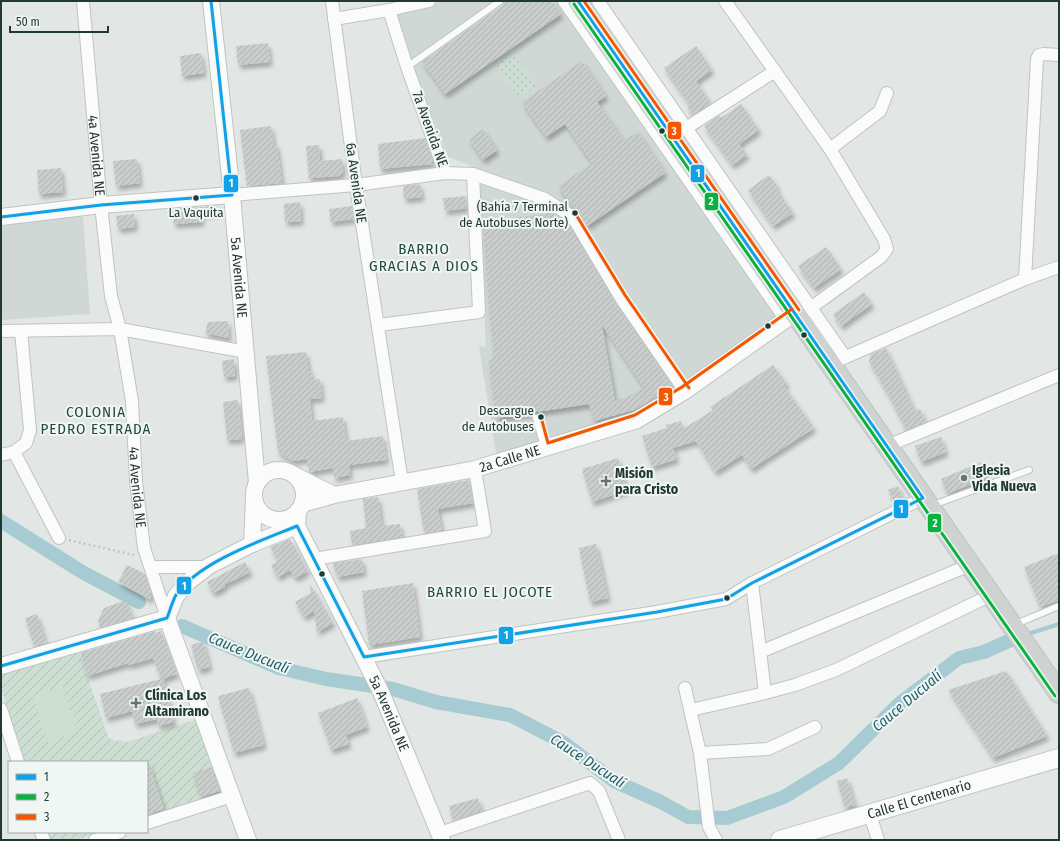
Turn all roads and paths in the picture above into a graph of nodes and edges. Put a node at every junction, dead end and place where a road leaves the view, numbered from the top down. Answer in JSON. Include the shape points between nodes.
{"nodes":[{"id":1,"x":83,"y":1,"type":"edge"},
{"id":2,"x":211,"y":1,"type":"edge"},
{"id":3,"x":332,"y":1,"type":"edge"},
{"id":4,"x":429,"y":1,"type":"edge"},
{"id":5,"x":500,"y":1,"type":"edge"},
{"id":6,"x":564,"y":1,"type":"edge"},
{"id":7,"x":578,"y":1,"type":"edge"},
{"id":8,"x":598,"y":1,"type":"edge"},
{"id":9,"x":724,"y":1,"type":"edge"},
{"id":10,"x":389,"y":10,"type":"junction"},
{"id":11,"x":334,"y":19,"type":"junction"},
{"id":12,"x":1059,"y":55,"type":"edge"},
{"id":13,"x":407,"y":67,"type":"junction"},
{"id":14,"x":775,"y":71,"type":"junction"},
{"id":15,"x":887,"y":93,"type":"dead end"},
{"id":16,"x":680,"y":133,"type":"junction"},
{"id":17,"x":830,"y":149,"type":"junction"},
{"id":18,"x":445,"y":173,"type":"junction"},
{"id":19,"x":473,"y":174,"type":"junction"},
{"id":20,"x":356,"y":185,"type":"junction"},
{"id":21,"x":232,"y":195,"type":"junction"},
{"id":22,"x":101,"y":205,"type":"junction"},
{"id":23,"x":1,"y":217,"type":"edge"},
{"id":24,"x":1059,"y":267,"type":"edge"},
{"id":25,"x":1025,"y":279,"type":"junction"},
{"id":26,"x":798,"y":314,"type":"junction"},
{"id":27,"x":379,"y":325,"type":"junction"},
{"id":28,"x":120,"y":329,"type":"junction"},
{"id":29,"x":1,"y":331,"type":"edge"},
{"id":30,"x":21,"y":331,"type":"junction"},
{"id":31,"x":246,"y":352,"type":"junction"},
{"id":32,"x":838,"y":360,"type":"junction"},
{"id":33,"x":1059,"y":375,"type":"edge"},
{"id":34,"x":685,"y":391,"type":"junction"},
{"id":35,"x":536,"y":418,"type":"dead end"},
{"id":36,"x":887,"y":446,"type":"junction"},
{"id":37,"x":544,"y":449,"type":"junction"},
{"id":38,"x":14,"y":452,"type":"junction"},
{"id":39,"x":1,"y":455,"type":"edge"},
{"id":40,"x":256,"y":458,"type":"junction"},
{"id":41,"x":475,"y":469,"type":"junction"},
{"id":42,"x":278,"y":470,"type":"junction"},
{"id":43,"x":1029,"y":470,"type":"dead end"},
{"id":44,"x":293,"y":475,"type":"junction"},
{"id":45,"x":402,"y":482,"type":"junction"},
{"id":46,"x":257,"y":483,"type":"junction"},
{"id":47,"x":334,"y":495,"type":"junction"},
{"id":48,"x":254,"y":499,"type":"junction"},
{"id":49,"x":926,"y":502,"type":"junction"},
{"id":50,"x":292,"y":516,"type":"junction"},
{"id":51,"x":59,"y":538,"type":"joint"},
{"id":52,"x":252,"y":544,"type":"junction"},
{"id":53,"x":314,"y":559,"type":"junction"},
{"id":54,"x":149,"y":562,"type":"junction"},
{"id":55,"x":970,"y":565,"type":"junction"},
{"id":56,"x":207,"y":567,"type":"junction"},
{"id":57,"x":752,"y":583,"type":"junction"},
{"id":58,"x":991,"y":595,"type":"junction"},
{"id":59,"x":1059,"y":606,"type":"edge"},
{"id":60,"x":167,"y":618,"type":"junction"},
{"id":61,"x":1012,"y":626,"type":"junction"},
{"id":62,"x":760,"y":652,"type":"junction"},
{"id":63,"x":364,"y":657,"type":"junction"},
{"id":64,"x":1,"y":666,"type":"edge"},
{"id":65,"x":685,"y":688,"type":"dead end"},
{"id":66,"x":765,"y":693,"type":"junction"},
{"id":67,"x":1059,"y":693,"type":"edge"},
{"id":68,"x":1,"y":709,"type":"edge"},
{"id":69,"x":690,"y":710,"type":"junction"},
{"id":70,"x":815,"y":727,"type":"dead end"},
{"id":71,"x":700,"y":753,"type":"junction"},
{"id":72,"x":1059,"y":758,"type":"edge"},
{"id":73,"x":18,"y":761,"type":"edge"},
{"id":74,"x":232,"y":796,"type":"junction"},
{"id":75,"x":870,"y":814,"type":"junction"},
{"id":76,"x":148,"y":823,"type":"edge"},
{"id":77,"x":117,"y":833,"type":"edge"},
{"id":78,"x":441,"y":836,"type":"edge"},
{"id":79,"x":95,"y":840,"type":"edge"},
{"id":80,"x":248,"y":840,"type":"edge"},
{"id":81,"x":619,"y":840,"type":"edge"},
{"id":82,"x":716,"y":840,"type":"edge"},
{"id":83,"x":780,"y":840,"type":"edge"},
{"id":84,"x":878,"y":840,"type":"edge"}],
"edges":[{"from":1,"to":22,"type":"street","name":"4a Avenida NE"},
{"from":2,"to":21,"type":"street","name":"5a Avenida NE"},
{"from":3,"to":11,"type":"street","name":"6a Avenida NE"},
{"from":4,"to":10,"type":"street"},
{"from":5,"to":13,"type":"lane"},
{"from":6,"to":26,"type":"street"},
{"from":7,"to":16,"type":"main road"},
{"from":8,"to":16,"type":"street"},
{"from":9,"to":14,"type":"street"},
{"from":10,"to":11,"type":"street"},
{"from":10,"to":13,"type":"street","name":"7a Avenida NE"},
{"from":11,"to":20,"type":"street","name":"6a Avenida NE"},
{"from":12,"to":25,"type":"street","via":[[1038,55],[1037,59]]},
{"from":13,"to":18,"type":"street","name":"7a Avenida NE"},
{"from":14,"to":16,"type":"street"},
{"from":14,"to":17,"type":"street"},
{"from":15,"to":17,"type":"street","via":[[880,111]]},
{"from":16,"to":26,"type":"main road"},
{"from":17,"to":26,"type":"street","via":[[884,239],[887,249],[881,257]]},
{"from":18,"to":19,"type":"street","name":"7a Avenida NE"},
{"from":18,"to":20,"type":"street"},
{"from":19,"to":27,"type":"street","via":[[479,312]]},
{"from":19,"to":34,"type":"street","name":"7a Avenida NE","via":[[545,198],[571,216],[621,298]]},
{"from":20,"to":21,"type":"street"},
{"from":20,"to":27,"type":"street","name":"6a Avenida NE"},
{"from":21,"to":22,"type":"street"},
{"from":21,"to":31,"type":"street","name":"5a Avenida NE"},
{"from":22,"to":23,"type":"street"},
{"from":22,"to":28,"type":"street","name":"4a Avenida NE","via":[[111,296]]},
{"from":24,"to":25,"type":"street"},
{"from":25,"to":32,"type":"street"},
{"from":26,"to":32,"type":"main road"},
{"from":26,"to":34,"type":"street","name":"2a Calle NE"},
{"from":27,"to":45,"type":"street","name":"6a Avenida NE"},
{"from":28,"to":30,"type":"street"},
{"from":28,"to":31,"type":"street"},
{"from":28,"to":54,"type":"street","name":"4a Avenida NE","via":[[132,401],[136,481],[144,548]]},
{"from":29,"to":30,"type":"street"},
{"from":30,"to":38,"type":"street","via":[[30,430],[26,443]]},
{"from":31,"to":40,"type":"street","name":"5a Avenida NE"},
{"from":32,"to":36,"type":"main road"},
{"from":33,"to":36,"type":"street"},
{"from":34,"to":37,"type":"street","name":"2a Calle NE","via":[[637,420]]},
{"from":35,"to":37,"type":"lane"},
{"from":36,"to":49,"type":"main road"},
{"from":37,"to":41,"type":"street","name":"2a Calle NE"},
{"from":38,"to":39,"type":"street"},
{"from":38,"to":51,"type":"street"},
{"from":40,"to":42,"type":"street"},
{"from":40,"to":46,"type":"street","name":"5a Avenida NE"},
{"from":41,"to":45,"type":"street","name":"2a Calle NE"},
{"from":41,"to":53,"type":"street","via":[[485,531]]},
{"from":42,"to":44,"type":"street"},
{"from":42,"to":46,"type":"street","via":[[266,474]]},
{"from":43,"to":49,"type":"lane"},
{"from":44,"to":47,"type":"street"},
{"from":44,"to":50,"type":"street","via":[[299,480],[304,496]]},
{"from":45,"to":47,"type":"street","name":"2a Calle NE"},
{"from":46,"to":48,"type":"street"},
{"from":47,"to":50,"type":"street","name":"2a Calle NE"},
{"from":48,"to":50,"type":"street","via":[[257,507],[268,518]]},
{"from":48,"to":52,"type":"street"},
{"from":49,"to":55,"type":"main road"},
{"from":49,"to":57,"type":"street"},
{"from":50,"to":52,"type":"street","name":"2a Calle NE"},
{"from":50,"to":52,"type":"street"},
{"from":50,"to":53,"type":"street","name":"5a Avenida NE"},
{"from":51,"to":54,"type":"path"},
{"from":52,"to":56,"type":"street"},
{"from":53,"to":63,"type":"street","name":"5a Avenida NE"},
{"from":54,"to":56,"type":"street"},
{"from":54,"to":60,"type":"street","name":"4a Avenida NE"},
{"from":55,"to":58,"type":"main road"},
{"from":55,"to":62,"type":"street"},
{"from":56,"to":60,"type":"street","via":[[188,582],[176,596]]},
{"from":57,"to":62,"type":"street"},
{"from":57,"to":63,"type":"street","via":[[726,598],[657,612]]},
{"from":58,"to":61,"type":"main road"},
{"from":58,"to":66,"type":"street","via":[[836,670]]},
{"from":59,"to":61,"type":"lane"},
{"from":60,"to":64,"type":"street"},
{"from":60,"to":74,"type":"street","name":"4a Avenida NE"},
{"from":61,"to":67,"type":"main road"},
{"from":62,"to":66,"type":"street"},
{"from":63,"to":78,"type":"street","name":"5a Avenida NE"},
{"from":65,"to":69,"type":"street"},
{"from":66,"to":69,"type":"street"},
{"from":68,"to":73,"type":"street"},
{"from":69,"to":71,"type":"street"},
{"from":70,"to":71,"type":"street","via":[[768,749]]},
{"from":71,"to":82,"type":"street","via":[[709,827]]},
{"from":72,"to":75,"type":"main road","name":"Calle El Centenario"},
{"from":74,"to":76,"type":"street"},
{"from":74,"to":80,"type":"street","name":"4a Avenida NE"},
{"from":75,"to":83,"type":"main road","name":"Calle El Centenario"},
{"from":75,"to":84,"type":"street"},
{"from":77,"to":79,"type":"street"},
{"from":78,"to":81,"type":"street","via":[[590,783],[598,791]]}]}
